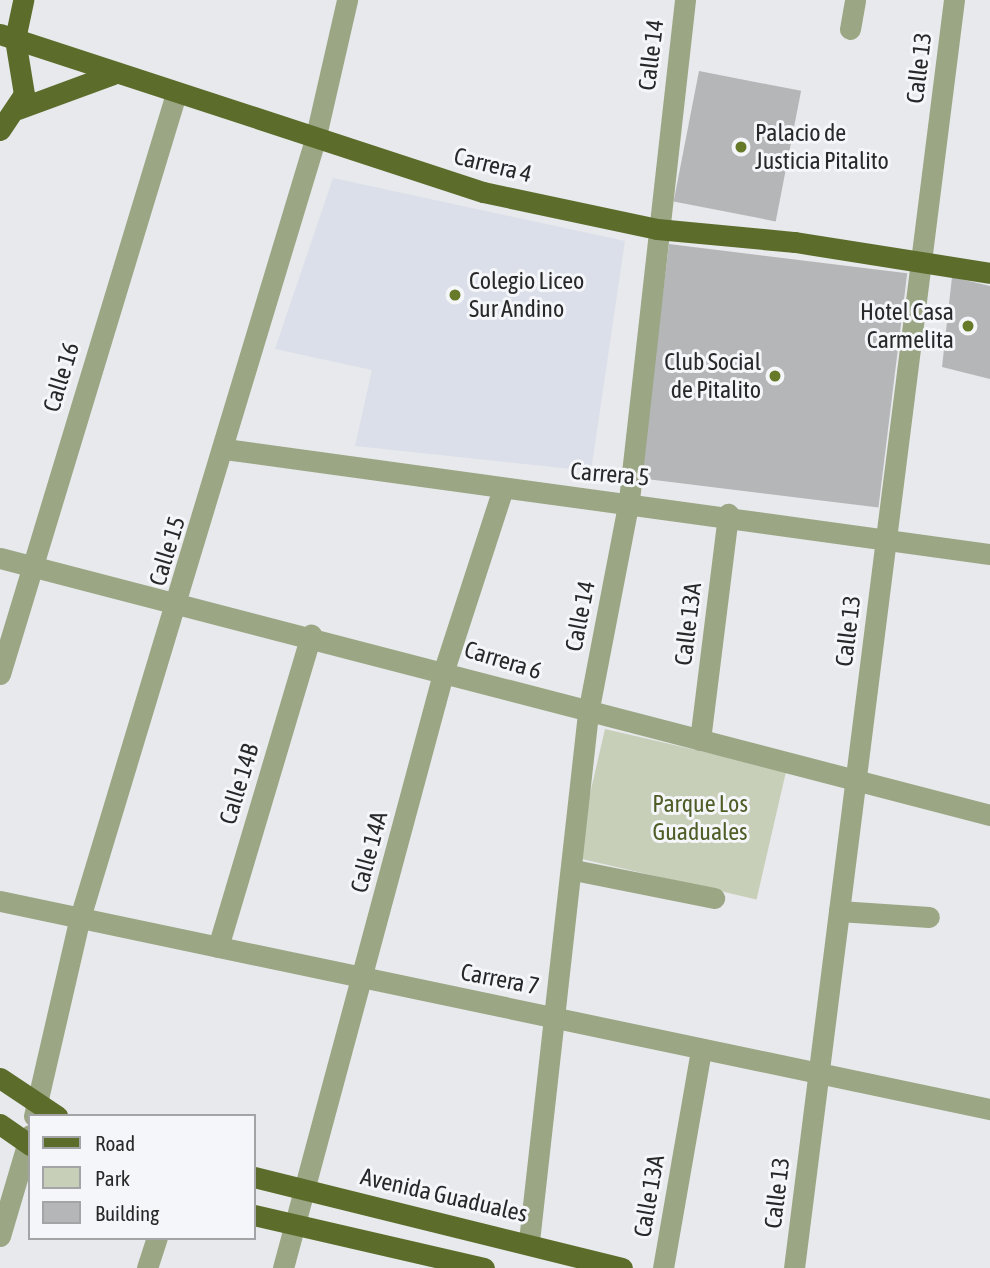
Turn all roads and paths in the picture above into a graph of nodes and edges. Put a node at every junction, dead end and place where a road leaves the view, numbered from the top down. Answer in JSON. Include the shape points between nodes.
{"nodes":[{"id":1,"x":23,"y":0,"type":"edge"},
{"id":2,"x":347,"y":0,"type":"edge"},
{"id":3,"x":685,"y":0,"type":"edge"},
{"id":4,"x":855,"y":0,"type":"edge"},
{"id":5,"x":954,"y":0,"type":"edge"},
{"id":6,"x":850,"y":29,"type":"dead end"},
{"id":7,"x":8,"y":37,"type":"edge"},
{"id":8,"x":113,"y":74,"type":"junction"},
{"id":9,"x":175,"y":97,"type":"junction"},
{"id":10,"x":18,"y":109,"type":"junction"},
{"id":11,"x":0,"y":130,"type":"edge"},
{"id":12,"x":315,"y":140,"type":"junction"},
{"id":13,"x":657,"y":229,"type":"junction"},
{"id":14,"x":921,"y":265,"type":"junction"},
{"id":15,"x":990,"y":273,"type":"edge"},
{"id":16,"x":225,"y":449,"type":"junction"},
{"id":17,"x":502,"y":492,"type":"junction"},
{"id":18,"x":629,"y":500,"type":"junction"},
{"id":19,"x":728,"y":514,"type":"junction"},
{"id":20,"x":886,"y":541,"type":"junction"},
{"id":21,"x":990,"y":554,"type":"edge"},
{"id":22,"x":0,"y":558,"type":"edge"},
{"id":23,"x":30,"y":567,"type":"junction"},
{"id":24,"x":179,"y":601,"type":"junction"},
{"id":25,"x":311,"y":635,"type":"junction"},
{"id":26,"x":444,"y":670,"type":"junction"},
{"id":27,"x":0,"y":674,"type":"edge"},
{"id":28,"x":587,"y":713,"type":"junction"},
{"id":29,"x":700,"y":740,"type":"junction"},
{"id":30,"x":856,"y":783,"type":"junction"},
{"id":31,"x":990,"y":815,"type":"edge"},
{"id":32,"x":574,"y":870,"type":"junction"},
{"id":33,"x":714,"y":898,"type":"dead end"},
{"id":34,"x":0,"y":901,"type":"edge"},
{"id":35,"x":839,"y":911,"type":"junction"},
{"id":36,"x":929,"y":917,"type":"dead end"},
{"id":37,"x":79,"y":921,"type":"junction"},
{"id":38,"x":218,"y":947,"type":"junction"},
{"id":39,"x":362,"y":979,"type":"junction"},
{"id":40,"x":553,"y":1016,"type":"junction"},
{"id":41,"x":701,"y":1049,"type":"junction"},
{"id":42,"x":0,"y":1078,"type":"edge"},
{"id":43,"x":818,"y":1078,"type":"junction"},
{"id":44,"x":990,"y":1109,"type":"edge"},
{"id":45,"x":35,"y":1110,"type":"edge"},
{"id":46,"x":0,"y":1124,"type":"edge"},
{"id":47,"x":28,"y":1140,"type":"edge"},
{"id":48,"x":28,"y":1144,"type":"edge"},
{"id":49,"x":256,"y":1178,"type":"edge"},
{"id":50,"x":305,"y":1191,"type":"junction"},
{"id":51,"x":256,"y":1216,"type":"edge"},
{"id":52,"x":294,"y":1228,"type":"junction"},
{"id":53,"x":0,"y":1236,"type":"edge"},
{"id":54,"x":155,"y":1240,"type":"edge"},
{"id":55,"x":529,"y":1241,"type":"junction"},
{"id":56,"x":147,"y":1268,"type":"edge"},
{"id":57,"x":283,"y":1268,"type":"edge"},
{"id":58,"x":484,"y":1268,"type":"edge"},
{"id":59,"x":622,"y":1268,"type":"edge"},
{"id":60,"x":663,"y":1268,"type":"edge"},
{"id":61,"x":794,"y":1268,"type":"edge"}],
"edges":[{"from":1,"to":7,"type":"main road"},
{"from":2,"to":12,"type":"street","name":"Calle 15"},
{"from":3,"to":13,"type":"street","name":"Calle 14"},
{"from":4,"to":6,"type":"street"},
{"from":5,"to":14,"type":"street","name":"Calle 13"},
{"from":7,"to":8,"type":"main road","name":"Carrera 4"},
{"from":7,"to":10,"type":"main road","via":[[24,78]]},
{"from":8,"to":9,"type":"main road","name":"Carrera 4"},
{"from":8,"to":10,"type":"main road"},
{"from":9,"to":12,"type":"main road","name":"Carrera 4"},
{"from":9,"to":23,"type":"street","name":"Calle 16"},
{"from":10,"to":11,"type":"main road"},
{"from":12,"to":13,"type":"main road","name":"Carrera 4","via":[[483,192]]},
{"from":12,"to":16,"type":"street","name":"Calle 15"},
{"from":13,"to":14,"type":"main road","name":"Carrera 4","via":[[795,242]]},
{"from":13,"to":18,"type":"street","name":"Calle 14"},
{"from":14,"to":15,"type":"main road","name":"Carrera 4"},
{"from":14,"to":20,"type":"street","name":"Calle 13"},
{"from":16,"to":17,"type":"street","name":"Carrera 5"},
{"from":16,"to":24,"type":"street","name":"Calle 15"},
{"from":17,"to":18,"type":"street","name":"Carrera 5"},
{"from":17,"to":26,"type":"street","name":"Calle 14A"},
{"from":18,"to":19,"type":"street","name":"Carrera 5"},
{"from":18,"to":28,"type":"street","name":"Calle 14"},
{"from":19,"to":20,"type":"street","name":"Carrera 5"},
{"from":19,"to":29,"type":"street","name":"Calle 13A"},
{"from":20,"to":21,"type":"street","name":"Carrera 5"},
{"from":20,"to":30,"type":"street","name":"Calle 13"},
{"from":22,"to":23,"type":"street","name":"Carrera 6"},
{"from":23,"to":24,"type":"street","name":"Carrera 6"},
{"from":23,"to":27,"type":"street","name":"Calle 16"},
{"from":24,"to":25,"type":"street","name":"Carrera 6"},
{"from":24,"to":37,"type":"street","name":"Calle 15"},
{"from":25,"to":26,"type":"street","name":"Carrera 6"},
{"from":25,"to":38,"type":"street","name":"Calle 14B"},
{"from":26,"to":28,"type":"street","name":"Carrera 6"},
{"from":26,"to":39,"type":"street","name":"Calle 14A"},
{"from":28,"to":29,"type":"street","name":"Carrera 6"},
{"from":28,"to":32,"type":"street","name":"Calle 14"},
{"from":29,"to":30,"type":"street","name":"Carrera 6"},
{"from":30,"to":31,"type":"street","name":"Carrera 6"},
{"from":30,"to":35,"type":"street","name":"Calle 13"},
{"from":32,"to":33,"type":"street"},
{"from":32,"to":40,"type":"street","name":"Calle 14"},
{"from":34,"to":37,"type":"street","name":"Carrera 7"},
{"from":35,"to":36,"type":"street"},
{"from":35,"to":43,"type":"street","name":"Calle 13"},
{"from":37,"to":38,"type":"street","name":"Carrera 7"},
{"from":37,"to":45,"type":"street","name":"Calle 15"},
{"from":38,"to":39,"type":"street","name":"Carrera 7"},
{"from":39,"to":40,"type":"street","name":"Carrera 7"},
{"from":39,"to":50,"type":"street","name":"Calle 14A"},
{"from":40,"to":41,"type":"street","name":"Carrera 7"},
{"from":40,"to":55,"type":"street","name":"Calle 14"},
{"from":41,"to":43,"type":"street","name":"Carrera 7"},
{"from":41,"to":60,"type":"street","name":"Calle 13A"},
{"from":42,"to":45,"type":"main road"},
{"from":43,"to":44,"type":"street","name":"Carrera 7"},
{"from":43,"to":61,"type":"street","name":"Calle 13"},
{"from":46,"to":47,"type":"main road"},
{"from":48,"to":53,"type":"street"},
{"from":49,"to":50,"type":"main road","name":"Avenida Guaduales"},
{"from":50,"to":52,"type":"street","name":"Calle 14A"},
{"from":50,"to":55,"type":"main road","name":"Avenida Guaduales"},
{"from":51,"to":52,"type":"main road"},
{"from":52,"to":57,"type":"street"},
{"from":52,"to":58,"type":"main road"},
{"from":54,"to":56,"type":"street"},
{"from":55,"to":59,"type":"main road","name":"Avenida Guaduales"}]}
